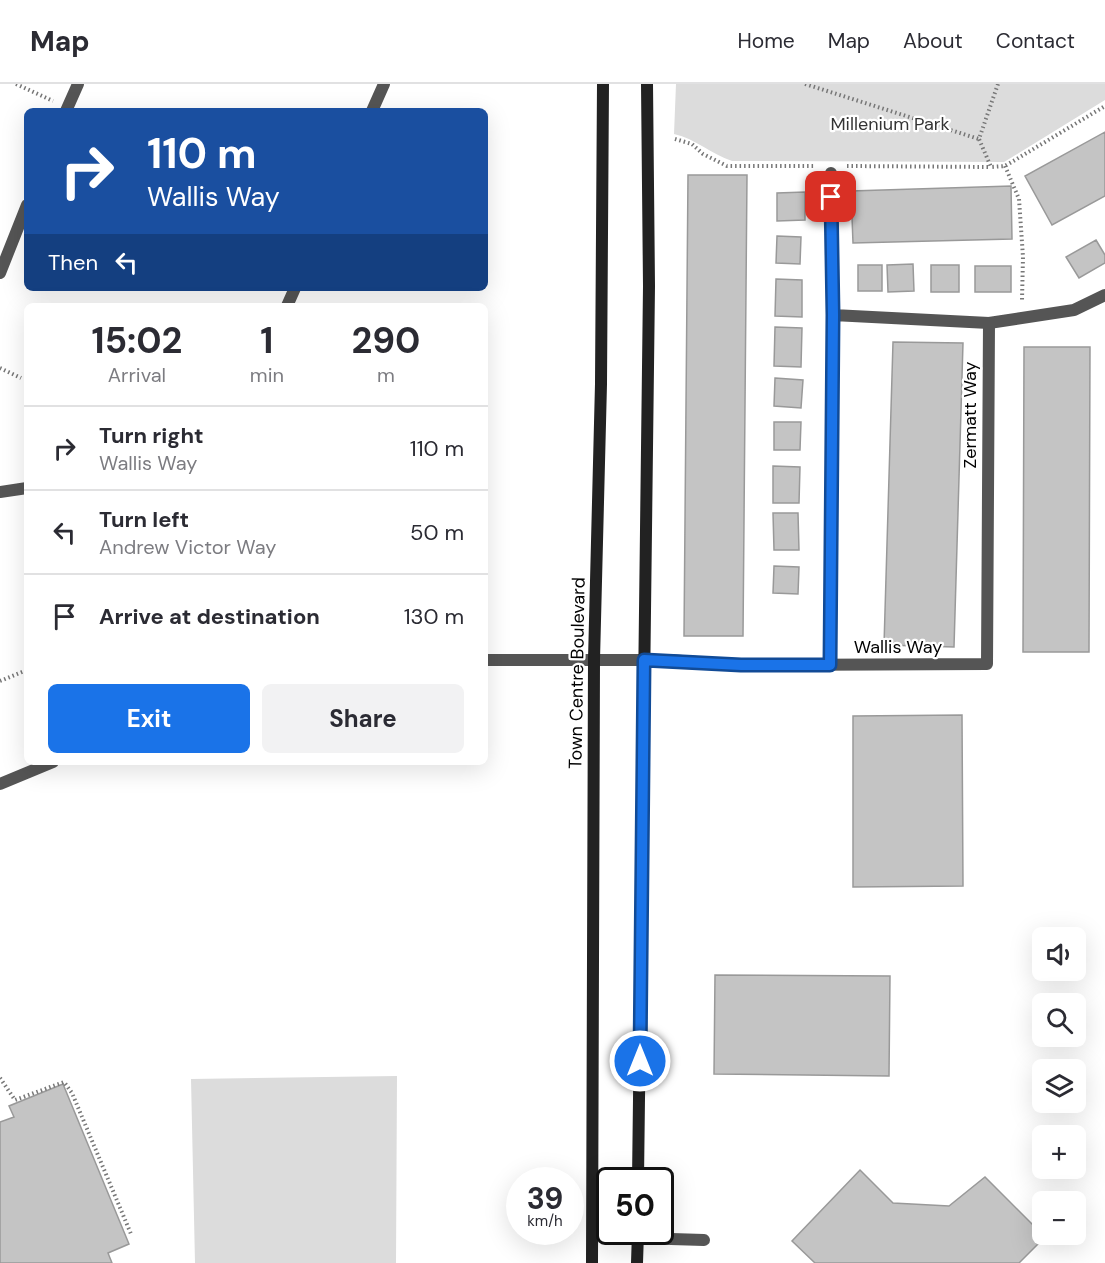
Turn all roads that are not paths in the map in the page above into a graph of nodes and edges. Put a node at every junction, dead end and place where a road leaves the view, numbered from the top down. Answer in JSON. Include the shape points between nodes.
{"nodes":[{"id":1,"x":78,"y":84,"type":"edge"},
{"id":2,"x":384,"y":84,"type":"edge"},
{"id":3,"x":603,"y":84,"type":"edge"},
{"id":4,"x":647,"y":84,"type":"edge"},
{"id":5,"x":67,"y":108,"type":"edge"},
{"id":6,"x":373,"y":108,"type":"edge"},
{"id":7,"x":831,"y":173,"type":"dead end"},
{"id":8,"x":24,"y":213,"type":"edge"},
{"id":9,"x":0,"y":273,"type":"edge"},
{"id":10,"x":1105,"y":295,"type":"edge"},
{"id":11,"x":833,"y":315,"type":"junction"},
{"id":12,"x":989,"y":322,"type":"junction"},
{"id":13,"x":24,"y":488,"type":"edge"},
{"id":14,"x":0,"y":492,"type":"edge"},
{"id":15,"x":488,"y":660,"type":"edge"},
{"id":16,"x":594,"y":660,"type":"junction"},
{"id":17,"x":644,"y":660,"type":"junction"},
{"id":18,"x":987,"y":664,"type":"joint"},
{"id":19,"x":830,"y":665,"type":"junction"},
{"id":20,"x":46,"y":765,"type":"edge"},
{"id":21,"x":0,"y":784,"type":"edge"},
{"id":22,"x":638,"y":1167,"type":"edge"},
{"id":23,"x":674,"y":1238,"type":"edge"},
{"id":24,"x":704,"y":1240,"type":"dead end"},
{"id":25,"x":638,"y":1245,"type":"edge"},
{"id":26,"x":592,"y":1263,"type":"edge"},
{"id":27,"x":637,"y":1263,"type":"edge"}],
"edges":[{"from":1,"to":5,"type":"street"},
{"from":2,"to":6,"type":"street"},
{"from":3,"to":16,"type":"main road","name":"Town Centre Boulevard"},
{"from":4,"to":17,"type":"main road","via":[[649,286]]},
{"from":7,"to":11,"type":"street"},
{"from":8,"to":9,"type":"street"},
{"from":10,"to":12,"type":"street","via":[[1074,310]]},
{"from":11,"to":12,"type":"street"},
{"from":11,"to":19,"type":"street"},
{"from":12,"to":18,"type":"street","name":"Zermatt Way"},
{"from":13,"to":14,"type":"street"},
{"from":15,"to":16,"type":"street","name":"Wallis Way"},
{"from":16,"to":17,"type":"street","name":"Wallis Way"},
{"from":16,"to":26,"type":"main road","name":"Town Centre Boulevard"},
{"from":17,"to":19,"type":"street","name":"Wallis Way"},
{"from":17,"to":22,"type":"main road"},
{"from":18,"to":19,"type":"street","name":"Wallis Way"},
{"from":20,"to":21,"type":"street"},
{"from":23,"to":24,"type":"street"},
{"from":25,"to":27,"type":"main road"}]}
